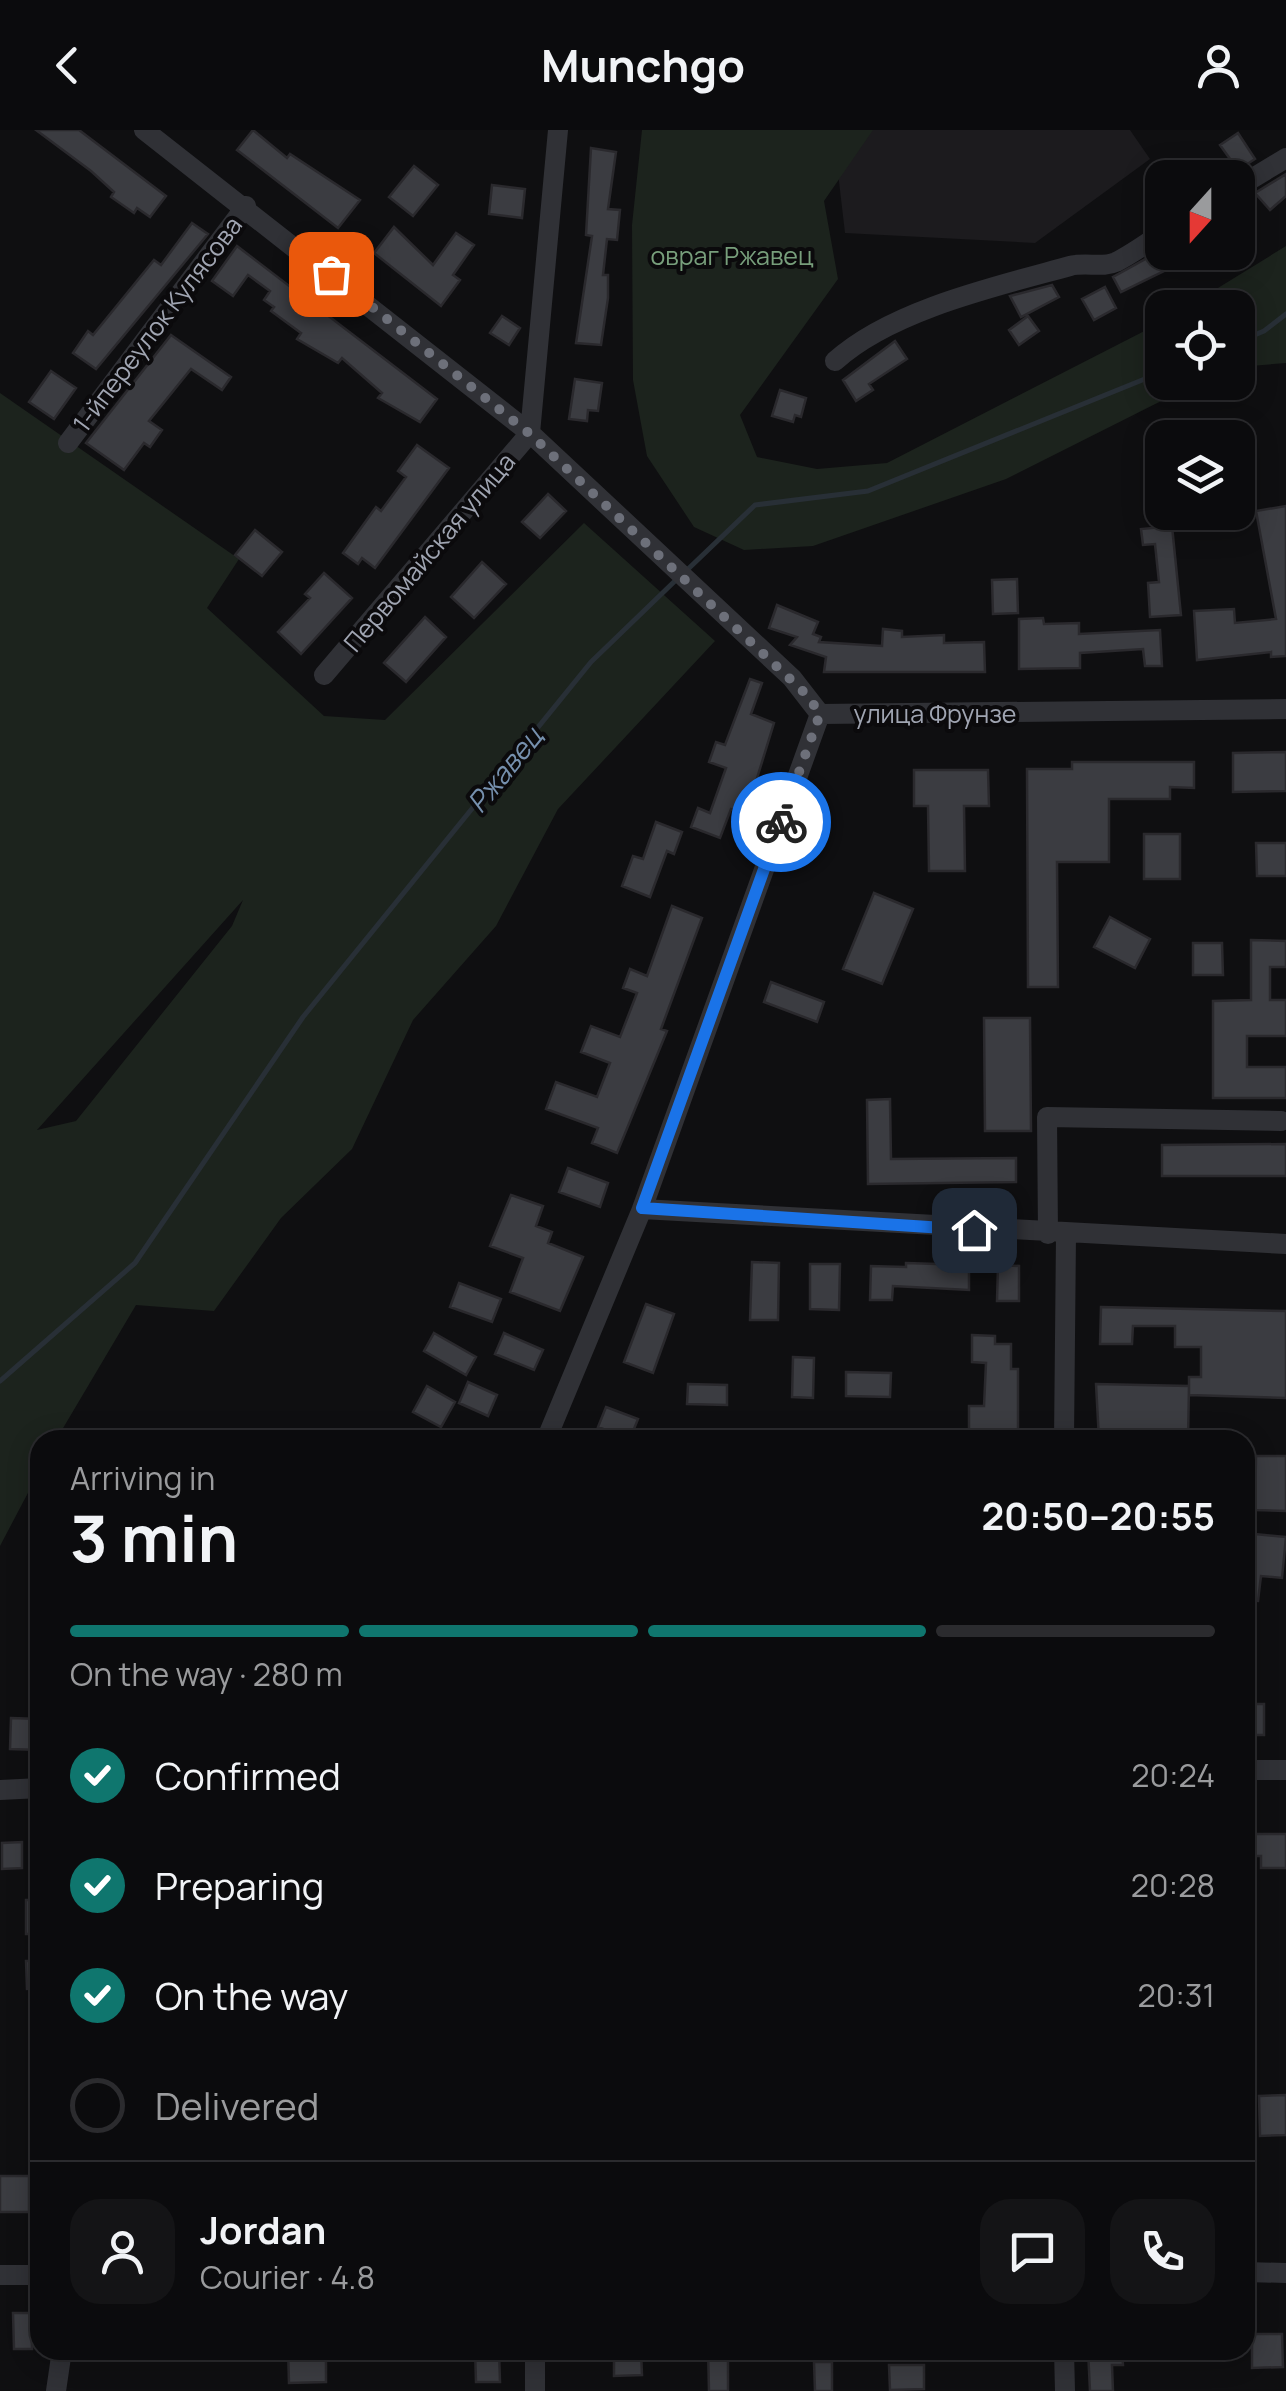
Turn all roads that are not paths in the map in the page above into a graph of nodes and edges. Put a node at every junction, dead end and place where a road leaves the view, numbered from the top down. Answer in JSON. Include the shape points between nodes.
{"nodes":[{"id":1,"x":144,"y":130,"type":"edge"},
{"id":2,"x":558,"y":130,"type":"edge"},
{"id":3,"x":1286,"y":158,"type":"edge"},
{"id":4,"x":1255,"y":177,"type":"edge"},
{"id":5,"x":246,"y":206,"type":"junction"},
{"id":6,"x":1145,"y":244,"type":"edge"},
{"id":7,"x":835,"y":362,"type":"dead end"},
{"id":8,"x":530,"y":434,"type":"junction"},
{"id":9,"x":68,"y":443,"type":"dead end"},
{"id":10,"x":324,"y":675,"type":"dead end"},
{"id":11,"x":1286,"y":709,"type":"edge"},
{"id":12,"x":820,"y":714,"type":"junction"},
{"id":13,"x":1281,"y":1121,"type":"dead end"},
{"id":14,"x":642,"y":1208,"type":"junction"},
{"id":15,"x":1057,"y":1235,"type":"junction"},
{"id":16,"x":1286,"y":1244,"type":"edge"},
{"id":17,"x":550,"y":1430,"type":"edge"},
{"id":18,"x":1064,"y":1430,"type":"edge"},
{"id":19,"x":1255,"y":1770,"type":"edge"},
{"id":20,"x":1286,"y":1770,"type":"edge"},
{"id":21,"x":30,"y":1788,"type":"edge"},
{"id":22,"x":0,"y":1790,"type":"edge"},
{"id":23,"x":1255,"y":2272,"type":"edge"},
{"id":24,"x":1286,"y":2273,"type":"edge"},
{"id":25,"x":0,"y":2274,"type":"edge"},
{"id":26,"x":30,"y":2275,"type":"edge"},
{"id":27,"x":61,"y":2360,"type":"edge"},
{"id":28,"x":535,"y":2360,"type":"edge"},
{"id":29,"x":1064,"y":2360,"type":"edge"},
{"id":30,"x":56,"y":2391,"type":"edge"},
{"id":31,"x":536,"y":2391,"type":"edge"},
{"id":32,"x":1065,"y":2391,"type":"edge"}],
"edges":[{"from":1,"to":5,"type":"street"},
{"from":2,"to":8,"type":"street","name":"Первомайская улица"},
{"from":3,"to":4,"type":"street"},
{"from":5,"to":8,"type":"street"},
{"from":5,"to":9,"type":"street","name":"1-йпереулок Кулясова"},
{"from":6,"to":7,"type":"street","via":[[1112,264],[1081,263],[1024,278],[890,325],[860,338]]},
{"from":8,"to":10,"type":"street","name":"Первомайская улица"},
{"from":8,"to":12,"type":"street","via":[[792,678]]},
{"from":11,"to":12,"type":"street","name":"улица Фрунзе"},
{"from":12,"to":14,"type":"street","name":"улица Фрунзе"},
{"from":13,"to":15,"type":"street","via":[[1047,1117]]},
{"from":14,"to":15,"type":"street"},
{"from":14,"to":17,"type":"street","name":"улица Фрунзе"},
{"from":15,"to":16,"type":"street"},
{"from":15,"to":18,"type":"street"},
{"from":19,"to":20,"type":"street"},
{"from":21,"to":22,"type":"street"},
{"from":23,"to":24,"type":"street"},
{"from":25,"to":26,"type":"street"},
{"from":27,"to":30,"type":"street"},
{"from":28,"to":31,"type":"street"},
{"from":29,"to":32,"type":"street"}]}
